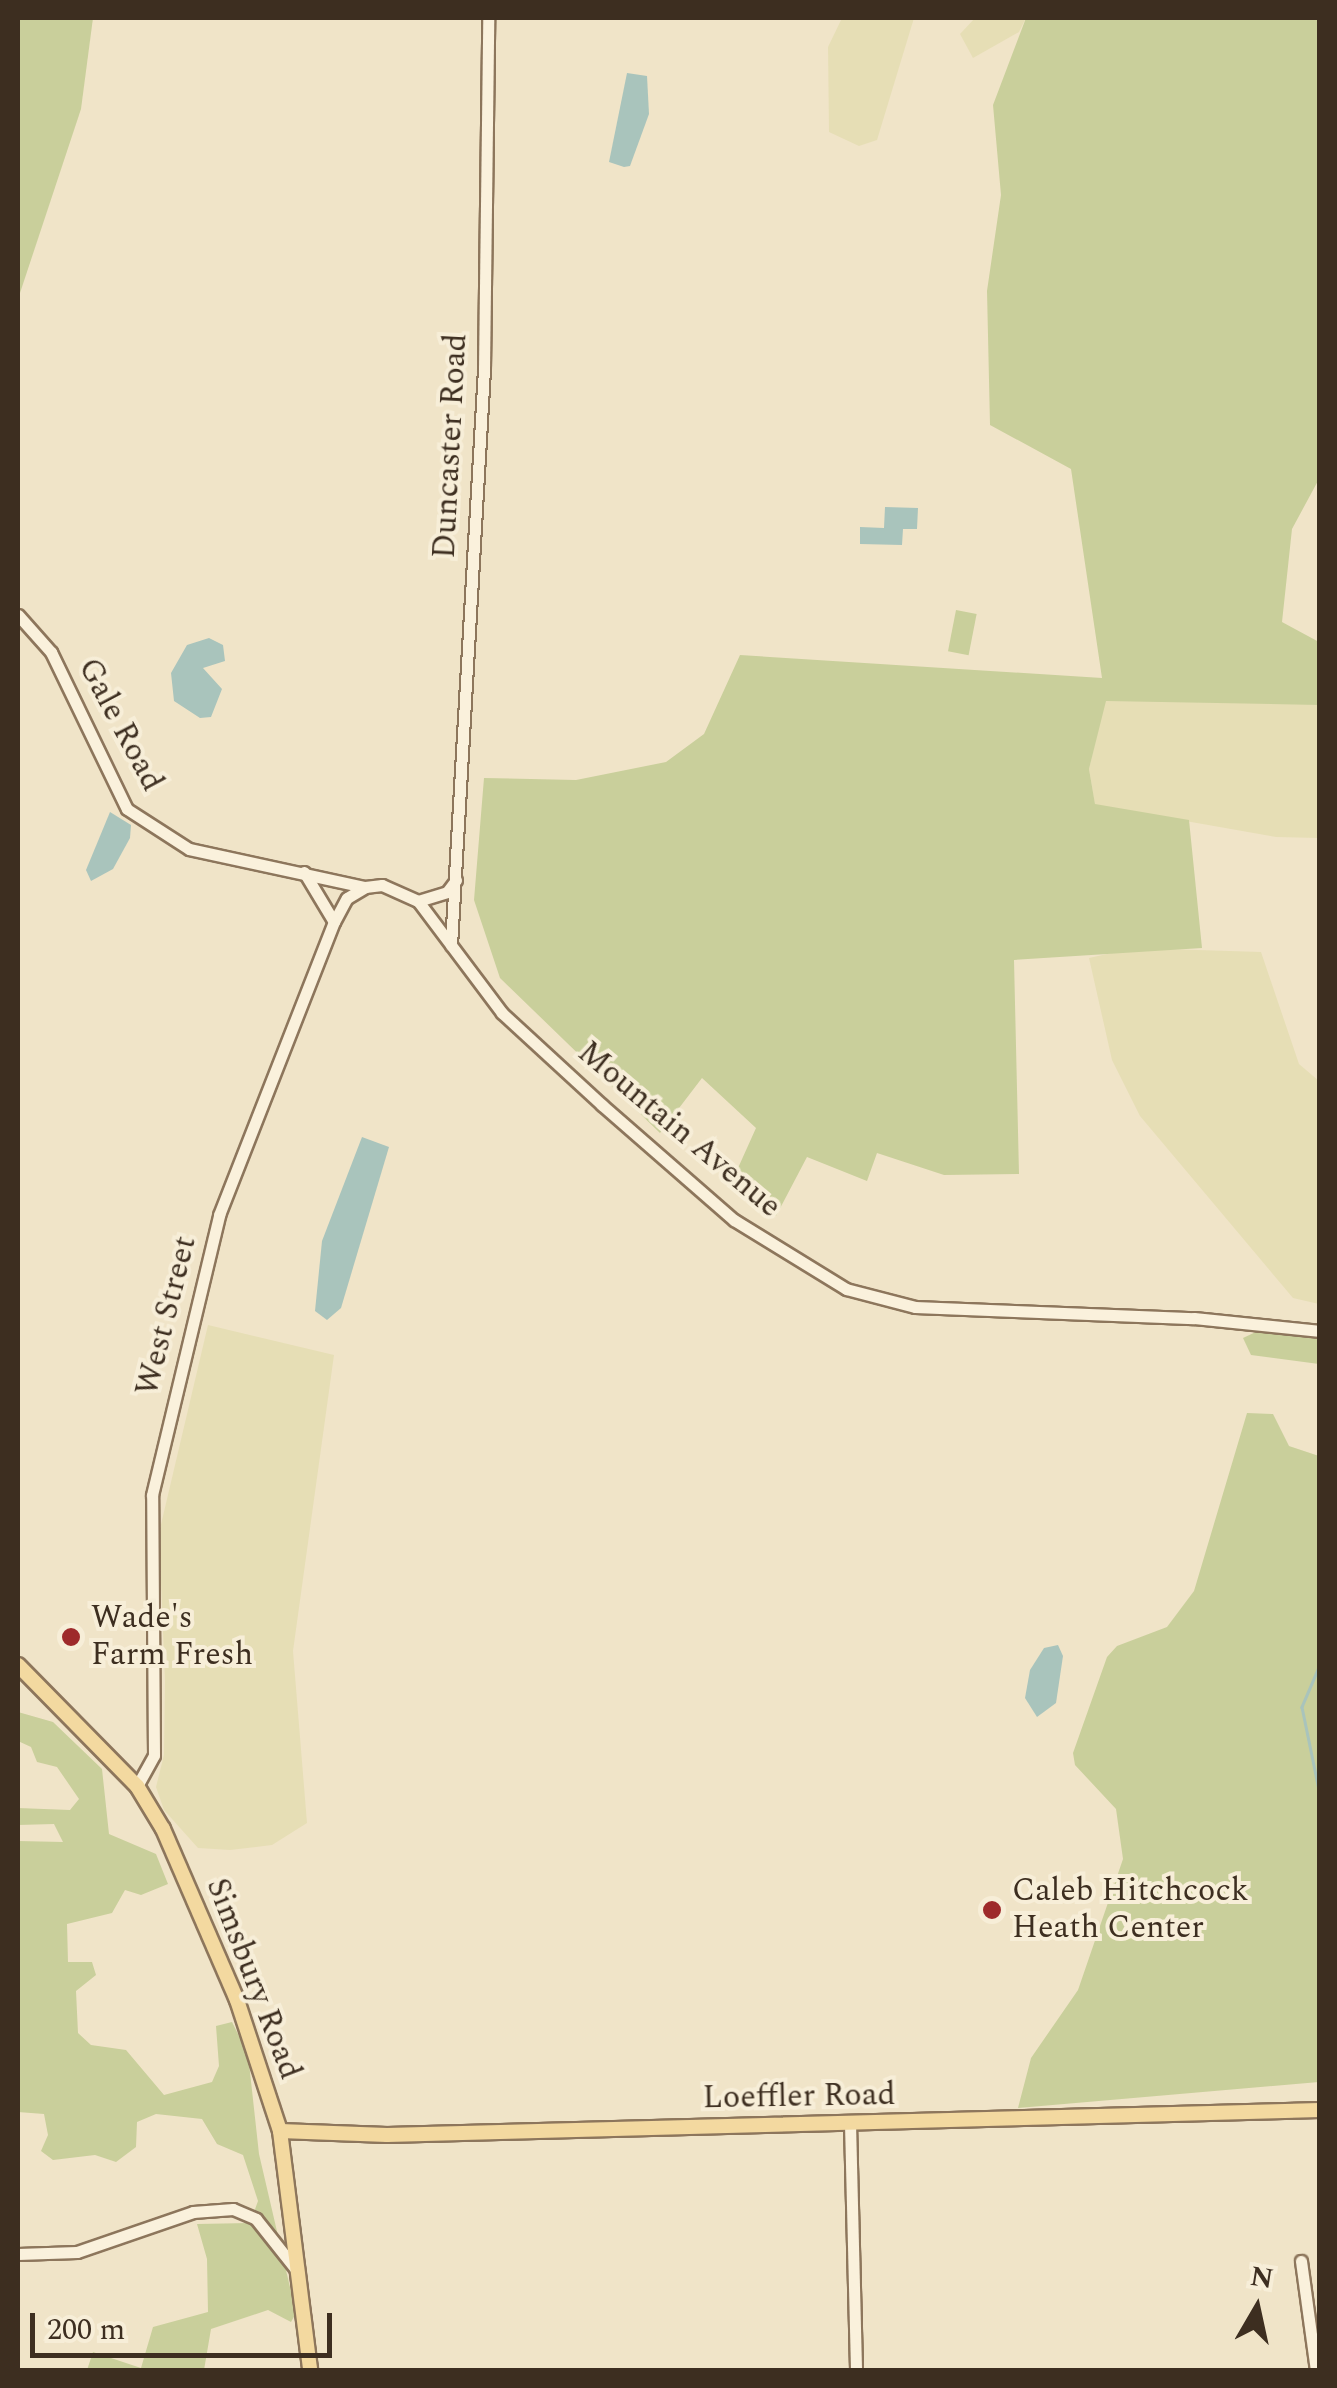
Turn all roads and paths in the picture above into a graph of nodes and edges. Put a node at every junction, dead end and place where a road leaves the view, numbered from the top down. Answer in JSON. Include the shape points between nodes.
{"nodes":[{"id":1,"x":488,"y":18,"type":"edge"},
{"id":2,"x":18,"y":614,"type":"edge"},
{"id":3,"x":304,"y":872,"type":"junction"},
{"id":4,"x":458,"y":876,"type":"junction"},
{"id":5,"x":365,"y":887,"type":"junction"},
{"id":6,"x":418,"y":900,"type":"junction"},
{"id":7,"x":334,"y":922,"type":"junction"},
{"id":8,"x":451,"y":945,"type":"junction"},
{"id":9,"x":1320,"y":1331,"type":"edge"},
{"id":10,"x":18,"y":1665,"type":"edge"},
{"id":11,"x":137,"y":1786,"type":"junction"},
{"id":12,"x":1320,"y":2110,"type":"edge"},
{"id":13,"x":850,"y":2123,"type":"junction"},
{"id":14,"x":280,"y":2131,"type":"junction"},
{"id":15,"x":18,"y":2254,"type":"edge"},
{"id":16,"x":1301,"y":2261,"type":"dead end"},
{"id":17,"x":300,"y":2274,"type":"junction"},
{"id":18,"x":310,"y":2370,"type":"edge"},
{"id":19,"x":856,"y":2370,"type":"edge"},
{"id":20,"x":1316,"y":2370,"type":"edge"}],
"edges":[{"from":1,"to":4,"type":"street","name":"Duncaster Road","via":[[484,369]]},
{"from":2,"to":3,"type":"street","name":"Gale Road","via":[[51,652],[127,809],[189,848]]},
{"from":3,"to":5,"type":"street","name":"Gale Road"},
{"from":3,"to":7,"type":"street"},
{"from":4,"to":6,"type":"street","via":[[447,892]]},
{"from":4,"to":8,"type":"street","name":"Duncaster Road"},
{"from":5,"to":6,"type":"street","via":[[382,885]]},
{"from":5,"to":7,"type":"street","name":"West Street","via":[[347,898]]},
{"from":6,"to":8,"type":"street","name":"Mountain Avenue"},
{"from":7,"to":11,"type":"street","name":"West Street","via":[[228,1189],[157,1469],[147,1560],[154,1756]]},
{"from":8,"to":9,"type":"street","name":"Mountain Avenue","via":[[502,1013],[734,1220],[846,1289],[915,1308],[1194,1318]]},
{"from":10,"to":11,"type":"main road","name":"Simsbury Road"},
{"from":11,"to":14,"type":"main road","name":"Simsbury Road","via":[[163,1829],[237,2000]]},
{"from":12,"to":13,"type":"main road","name":"Loeffler Road"},
{"from":13,"to":14,"type":"main road","name":"Loeffler Road","via":[[387,2135]]},
{"from":13,"to":19,"type":"street"},
{"from":14,"to":17,"type":"main road","name":"Simsbury Road"},
{"from":15,"to":17,"type":"street","via":[[77,2252],[193,2212],[234,2209],[256,2219]]},
{"from":16,"to":20,"type":"street"},
{"from":17,"to":18,"type":"main road","name":"Simsbury Road"}]}
